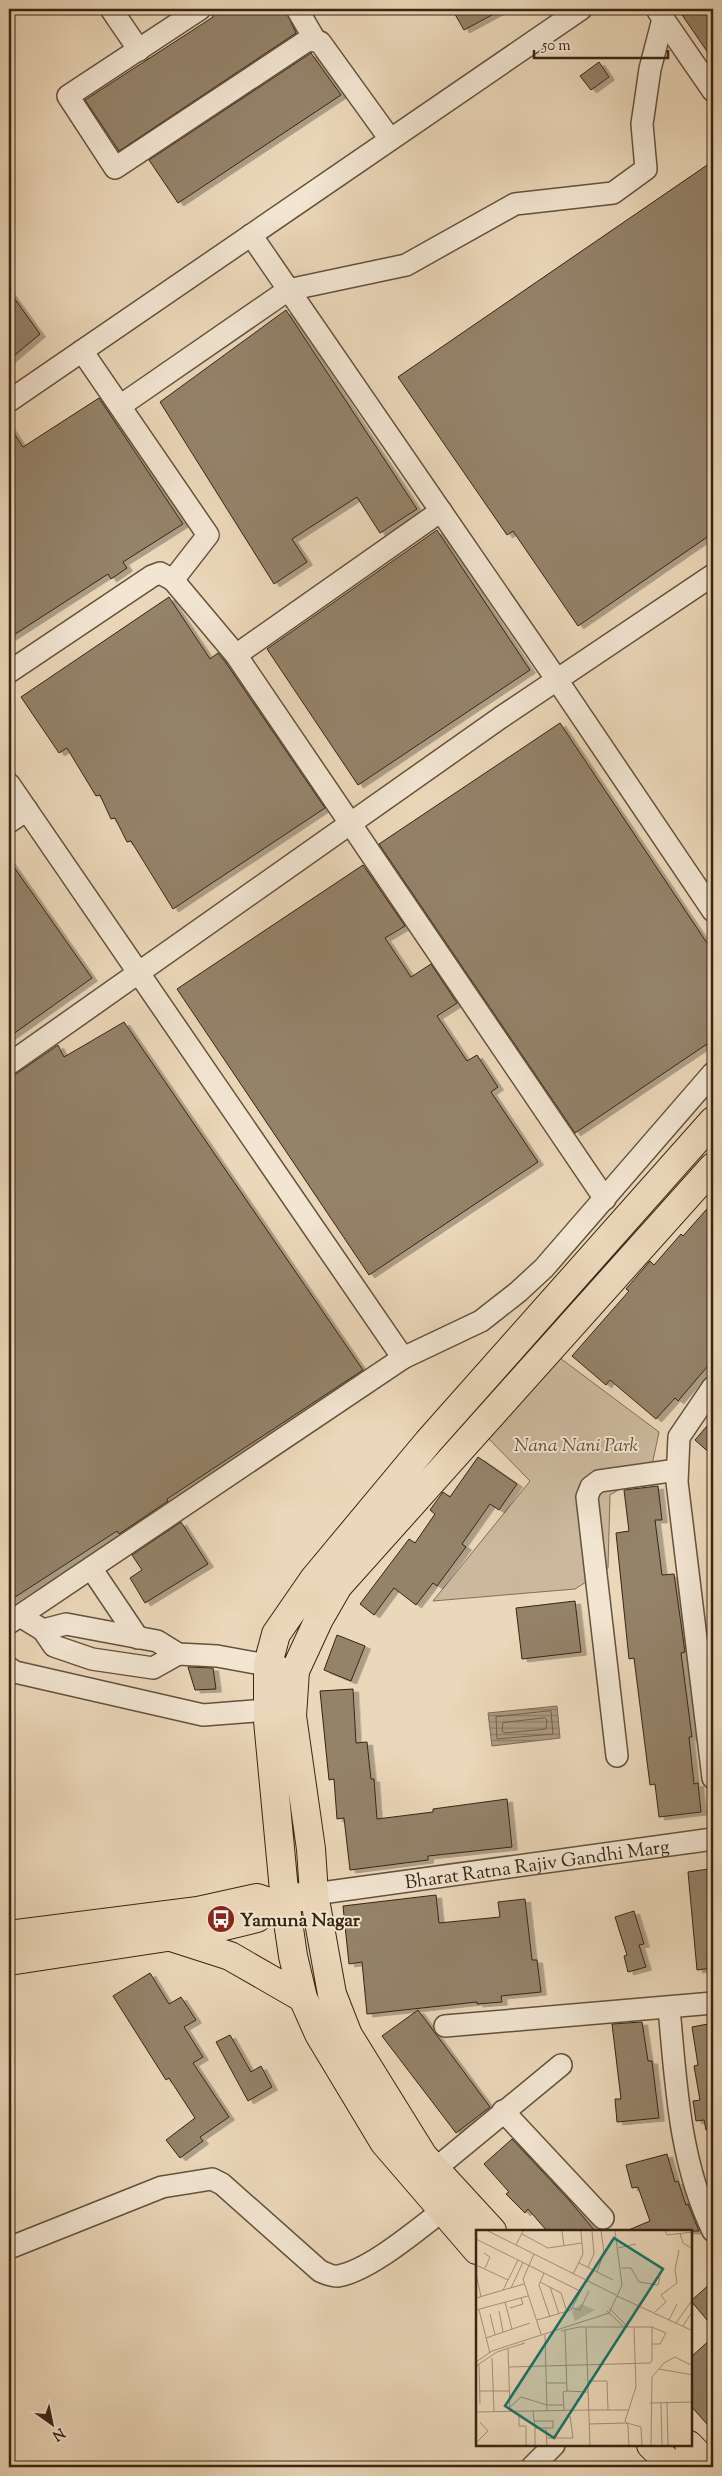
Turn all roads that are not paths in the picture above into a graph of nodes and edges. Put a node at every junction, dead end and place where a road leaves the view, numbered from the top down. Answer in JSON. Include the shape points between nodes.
{"nodes":[{"id":1,"x":111,"y":9,"type":"edge"},
{"id":2,"x":200,"y":9,"type":"edge"},
{"id":3,"x":297,"y":9,"type":"edge"},
{"id":4,"x":581,"y":9,"type":"edge"},
{"id":5,"x":660,"y":14,"type":"edge"},
{"id":6,"x":315,"y":40,"type":"junction"},
{"id":7,"x":139,"y":50,"type":"junction"},
{"id":8,"x":713,"y":91,"type":"edge"},
{"id":9,"x":390,"y":139,"type":"junction"},
{"id":10,"x":251,"y":235,"type":"junction"},
{"id":11,"x":288,"y":290,"type":"junction"},
{"id":12,"x":82,"y":351,"type":"junction"},
{"id":13,"x":9,"y":401,"type":"edge"},
{"id":14,"x":120,"y":406,"type":"junction"},
{"id":15,"x":441,"y":511,"type":"junction"},
{"id":16,"x":713,"y":575,"type":"edge"},
{"id":17,"x":173,"y":580,"type":"junction"},
{"id":18,"x":236,"y":655,"type":"junction"},
{"id":19,"x":9,"y":672,"type":"edge"},
{"id":20,"x":557,"y":680,"type":"junction"},
{"id":21,"x":9,"y":784,"type":"edge"},
{"id":22,"x":26,"y":810,"type":"junction"},
{"id":23,"x":9,"y":822,"type":"edge"},
{"id":24,"x":352,"y":823,"type":"junction"},
{"id":25,"x":713,"y":911,"type":"edge"},
{"id":26,"x":138,"y":974,"type":"junction"},
{"id":27,"x":9,"y":1064,"type":"edge"},
{"id":28,"x":713,"y":1073,"type":"edge"},
{"id":29,"x":713,"y":1122,"type":"edge"},
{"id":30,"x":713,"y":1167,"type":"edge"},
{"id":31,"x":605,"y":1199,"type":"junction"},
{"id":32,"x":403,"y":1358,"type":"junction"},
{"id":33,"x":711,"y":1394,"type":"edge"},
{"id":34,"x":677,"y":1470,"type":"junction"},
{"id":35,"x":91,"y":1568,"type":"junction"},
{"id":36,"x":14,"y":1619,"type":"edge"},
{"id":37,"x":43,"y":1630,"type":"junction"},
{"id":38,"x":138,"y":1638,"type":"junction"},
{"id":39,"x":178,"y":1654,"type":"junction"},
{"id":40,"x":268,"y":1664,"type":"junction"},
{"id":41,"x":9,"y":1668,"type":"edge"},
{"id":42,"x":295,"y":1671,"type":"junction"},
{"id":43,"x":709,"y":1693,"type":"edge"},
{"id":44,"x":280,"y":1711,"type":"junction"},
{"id":45,"x":617,"y":1756,"type":"dead end"},
{"id":46,"x":713,"y":1778,"type":"edge"},
{"id":47,"x":713,"y":1839,"type":"edge"},
{"id":48,"x":314,"y":1894,"type":"junction"},
{"id":49,"x":280,"y":1903,"type":"junction"},
{"id":50,"x":9,"y":1935,"type":"edge"},
{"id":51,"x":171,"y":1937,"type":"junction"},
{"id":52,"x":9,"y":1961,"type":"edge"},
{"id":53,"x":303,"y":1998,"type":"junction"},
{"id":54,"x":713,"y":2003,"type":"edge"},
{"id":55,"x":669,"y":2008,"type":"junction"},
{"id":56,"x":445,"y":2026,"type":"dead end"},
{"id":57,"x":561,"y":2065,"type":"dead end"},
{"id":58,"x":503,"y":2111,"type":"junction"},
{"id":59,"x":435,"y":2169,"type":"junction"},
{"id":60,"x":442,"y":2211,"type":"junction"},
{"id":61,"x":603,"y":2218,"type":"dead end"},
{"id":62,"x":491,"y":2230,"type":"edge"},
{"id":63,"x":713,"y":2231,"type":"edge"},
{"id":64,"x":9,"y":2248,"type":"edge"},
{"id":65,"x":476,"y":2249,"type":"edge"},
{"id":66,"x":553,"y":2446,"type":"edge"},
{"id":67,"x":652,"y":2446,"type":"edge"},
{"id":68,"x":690,"y":2446,"type":"edge"},
{"id":69,"x":710,"y":2465,"type":"edge"},
{"id":70,"x":532,"y":2467,"type":"edge"},
{"id":71,"x":673,"y":2467,"type":"edge"}],
"edges":[{"from":1,"to":7,"type":"street"},
{"from":2,"to":7,"type":"street"},
{"from":3,"to":6,"type":"street"},
{"from":4,"to":9,"type":"street"},
{"from":5,"to":8,"type":"street"},
{"from":5,"to":11,"type":"street","via":[[642,124],[646,169],[613,193],[515,204],[406,265]]},
{"from":6,"to":7,"type":"street","via":[[304,42],[115,168],[68,96]]},
{"from":6,"to":9,"type":"street","via":[[320,42]]},
{"from":9,"to":10,"type":"street"},
{"from":10,"to":11,"type":"street"},
{"from":10,"to":12,"type":"street"},
{"from":11,"to":14,"type":"street"},
{"from":11,"to":15,"type":"street"},
{"from":12,"to":13,"type":"street"},
{"from":12,"to":14,"type":"street"},
{"from":14,"to":17,"type":"street","via":[[208,535]]},
{"from":15,"to":18,"type":"street"},
{"from":15,"to":20,"type":"street"},
{"from":16,"to":20,"type":"street"},
{"from":17,"to":18,"type":"street"},
{"from":17,"to":19,"type":"street","via":[[160,573],[152,576]]},
{"from":18,"to":24,"type":"street"},
{"from":20,"to":24,"type":"street"},
{"from":20,"to":25,"type":"street"},
{"from":21,"to":22,"type":"street"},
{"from":22,"to":23,"type":"street"},
{"from":22,"to":26,"type":"street"},
{"from":24,"to":26,"type":"street"},
{"from":24,"to":31,"type":"street"},
{"from":26,"to":27,"type":"street"},
{"from":26,"to":32,"type":"street"},
{"from":28,"to":31,"type":"street"},
{"from":29,"to":40,"type":"main road","via":[[428,1442],[314,1579],[276,1634]]},
{"from":30,"to":42,"type":"main road","via":[[338,1586],[319,1618]]},
{"from":31,"to":32,"type":"street","via":[[544,1268],[518,1292],[481,1321]]},
{"from":32,"to":35,"type":"street"},
{"from":33,"to":34,"type":"street","via":[[679,1437]]},
{"from":34,"to":43,"type":"street"},
{"from":34,"to":45,"type":"street","via":[[599,1481],[591,1487],[587,1497]]},
{"from":35,"to":36,"type":"street"},
{"from":35,"to":38,"type":"street"},
{"from":36,"to":37,"type":"street"},
{"from":37,"to":38,"type":"street","via":[[66,1624]]},
{"from":37,"to":39,"type":"street","via":[[54,1646],[92,1659],[153,1668]]},
{"from":38,"to":39,"type":"street","via":[[158,1641]]},
{"from":39,"to":40,"type":"street"},
{"from":40,"to":42,"type":"street"},
{"from":40,"to":44,"type":"main road"},
{"from":41,"to":44,"type":"street","via":[[203,1715]]},
{"from":42,"to":44,"type":"main road"},
{"from":43,"to":46,"type":"street"},
{"from":44,"to":48,"type":"main road","via":[[311,1849]]},
{"from":44,"to":49,"type":"main road"},
{"from":47,"to":48,"type":"street","name":"Bharat Ratna Rajiv Gandhi Marg"},
{"from":48,"to":49,"type":"main road"},
{"from":48,"to":59,"type":"main road","via":[[332,1994],[348,2035],[423,2156]]},
{"from":49,"to":50,"type":"main road","via":[[256,1898],[198,1911]]},
{"from":49,"to":51,"type":"main road","via":[[257,1918]]},
{"from":49,"to":53,"type":"main road"},
{"from":51,"to":52,"type":"main road"},
{"from":51,"to":53,"type":"main road","via":[[230,1956]]},
{"from":53,"to":60,"type":"main road","via":[[319,2034],[384,2142]]},
{"from":54,"to":55,"type":"street"},
{"from":55,"to":56,"type":"street"},
{"from":55,"to":63,"type":"street","via":[[681,2126],[694,2182]]},
{"from":57,"to":58,"type":"street"},
{"from":58,"to":59,"type":"street"},
{"from":58,"to":61,"type":"street"},
{"from":59,"to":62,"type":"main road"},
{"from":60,"to":64,"type":"street","via":[[386,2253],[336,2277],[320,2271],[222,2184],[212,2179],[162,2187]]},
{"from":60,"to":65,"type":"main road"},
{"from":66,"to":70,"type":"street"},
{"from":67,"to":71,"type":"main road"},
{"from":68,"to":69,"type":"main road"}]}
